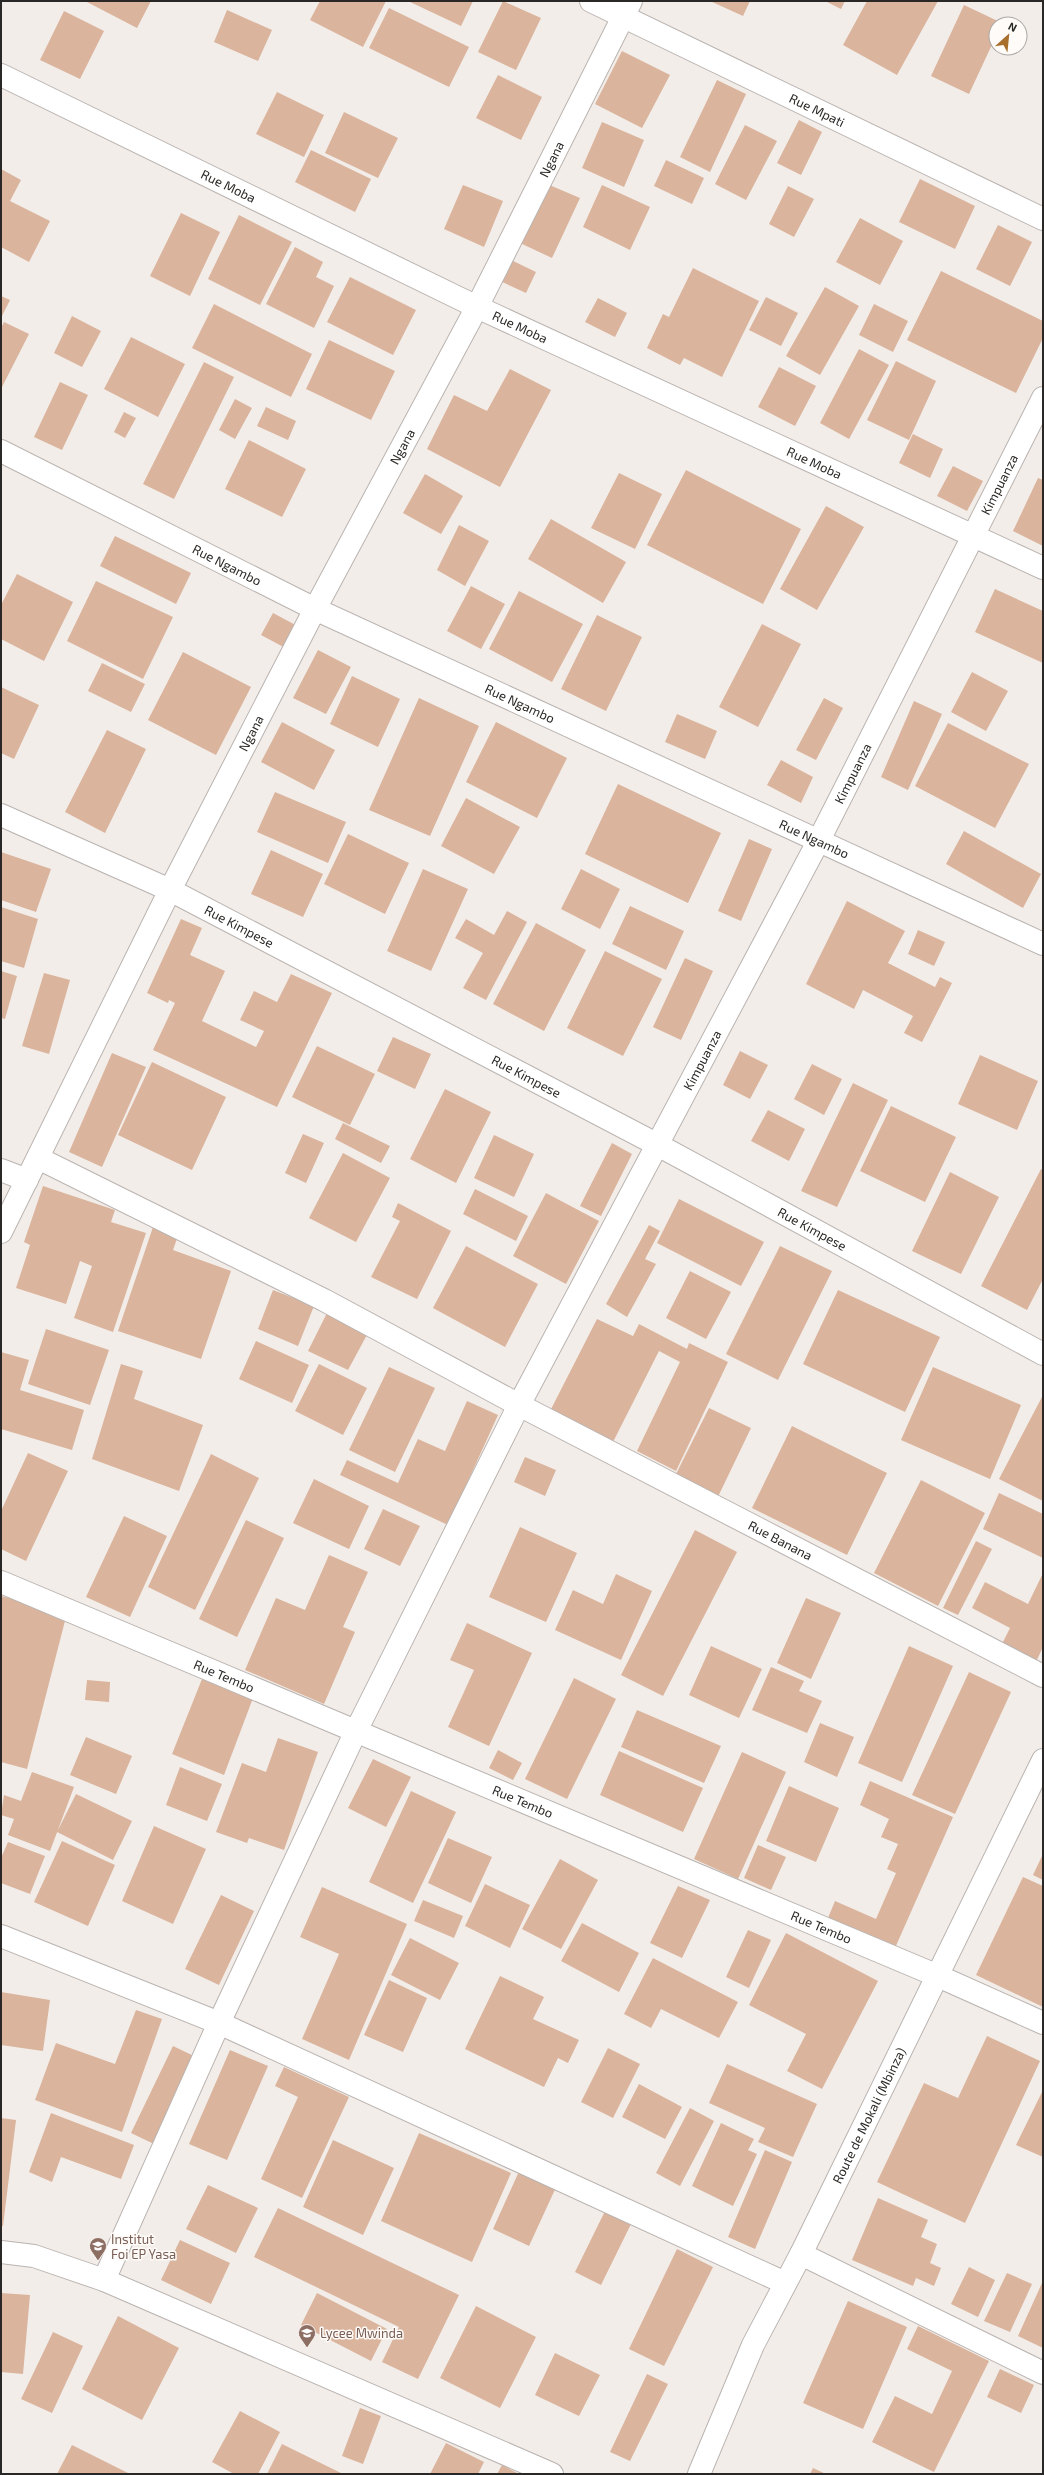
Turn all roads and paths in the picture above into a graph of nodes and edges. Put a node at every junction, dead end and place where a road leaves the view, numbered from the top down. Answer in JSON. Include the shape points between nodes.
{"nodes":[{"id":1,"x":591,"y":1,"type":"edge"},
{"id":2,"x":627,"y":9,"type":"edge"},
{"id":3,"x":1,"y":75,"type":"edge"},
{"id":4,"x":1043,"y":219,"type":"edge"},
{"id":5,"x":477,"y":306,"type":"junction"},
{"id":6,"x":1043,"y":398,"type":"edge"},
{"id":7,"x":1,"y":451,"type":"edge"},
{"id":8,"x":973,"y":536,"type":"junction"},
{"id":9,"x":1043,"y":568,"type":"edge"},
{"id":10,"x":315,"y":609,"type":"junction"},
{"id":11,"x":1,"y":815,"type":"edge"},
{"id":12,"x":818,"y":840,"type":"junction"},
{"id":13,"x":170,"y":890,"type":"junction"},
{"id":14,"x":1043,"y":944,"type":"edge"},
{"id":15,"x":656,"y":1144,"type":"junction"},
{"id":16,"x":38,"y":1158,"type":"junction"},
{"id":17,"x":1,"y":1170,"type":"edge"},
{"id":18,"x":27,"y":1180,"type":"junction"},
{"id":19,"x":1,"y":1232,"type":"edge"},
{"id":20,"x":1043,"y":1354,"type":"edge"},
{"id":21,"x":519,"y":1405,"type":"junction"},
{"id":22,"x":1,"y":1582,"type":"edge"},
{"id":23,"x":1043,"y":1676,"type":"edge"},
{"id":24,"x":356,"y":1731,"type":"junction"},
{"id":25,"x":1043,"y":1760,"type":"edge"},
{"id":26,"x":1,"y":1936,"type":"edge"},
{"id":27,"x":938,"y":1976,"type":"junction"},
{"id":28,"x":219,"y":2023,"type":"junction"},
{"id":29,"x":1043,"y":2023,"type":"edge"},
{"id":30,"x":1,"y":2252,"type":"edge"},
{"id":31,"x":801,"y":2254,"type":"junction"},
{"id":32,"x":104,"y":2280,"type":"junction"},
{"id":33,"x":785,"y":2283,"type":"junction"},
{"id":34,"x":1043,"y":2373,"type":"edge"},
{"id":35,"x":552,"y":2474,"type":"edge"},
{"id":36,"x":699,"y":2474,"type":"edge"}],
"edges":[{"from":1,"to":2,"type":"street","name":"Rue Mpati"},
{"from":2,"to":4,"type":"street","name":"Rue Mpati"},
{"from":2,"to":5,"type":"street","name":"Ngana"},
{"from":3,"to":5,"type":"street","name":"Rue Moba"},
{"from":5,"to":8,"type":"street","name":"Rue Moba"},
{"from":5,"to":10,"type":"street","name":"Ngana"},
{"from":6,"to":8,"type":"street","name":"Kimpuanza"},
{"from":7,"to":10,"type":"street","name":"Rue Ngambo"},
{"from":8,"to":9,"type":"street","name":"Rue Moba"},
{"from":8,"to":12,"type":"street","name":"Kimpuanza"},
{"from":10,"to":12,"type":"street","name":"Rue Ngambo"},
{"from":10,"to":13,"type":"street","name":"Ngana"},
{"from":11,"to":13,"type":"street","name":"Rue Kimpese"},
{"from":12,"to":14,"type":"street","name":"Rue Ngambo"},
{"from":12,"to":15,"type":"street","name":"Kimpuanza"},
{"from":13,"to":15,"type":"street","name":"Rue Kimpese"},
{"from":13,"to":16,"type":"street","name":"Ngana"},
{"from":15,"to":20,"type":"street","name":"Rue Kimpese"},
{"from":15,"to":21,"type":"street","name":"Kimpuanza"},
{"from":16,"to":18,"type":"street","name":"Ngana"},
{"from":16,"to":21,"type":"street","name":"Rue Banana","via":[[324,1300]]},
{"from":17,"to":18,"type":"street"},
{"from":18,"to":19,"type":"street","name":"Ngana"},
{"from":21,"to":23,"type":"street","name":"Rue Banana"},
{"from":21,"to":24,"type":"street","name":"Kimpuanza"},
{"from":22,"to":24,"type":"street","name":"Rue Tembo"},
{"from":24,"to":27,"type":"street","name":"Rue Tembo"},
{"from":24,"to":28,"type":"street","name":"Kimpuanza"},
{"from":25,"to":27,"type":"street","name":"Route de Mokali (Mbinza)"},
{"from":26,"to":28,"type":"street"},
{"from":27,"to":29,"type":"street","name":"Rue Tembo"},
{"from":27,"to":31,"type":"street","name":"Route de Mokali (Mbinza)"},
{"from":28,"to":32,"type":"street","name":"Kimpuanza"},
{"from":28,"to":33,"type":"street"},
{"from":30,"to":32,"type":"street","via":[[34,2256]]},
{"from":31,"to":33,"type":"street","name":"Route de Mokali (Mbinza)"},
{"from":31,"to":34,"type":"street"},
{"from":32,"to":35,"type":"street"},
{"from":33,"to":36,"type":"street","name":"Route de Mokali (Mbinza)","via":[[753,2345]]}]}
